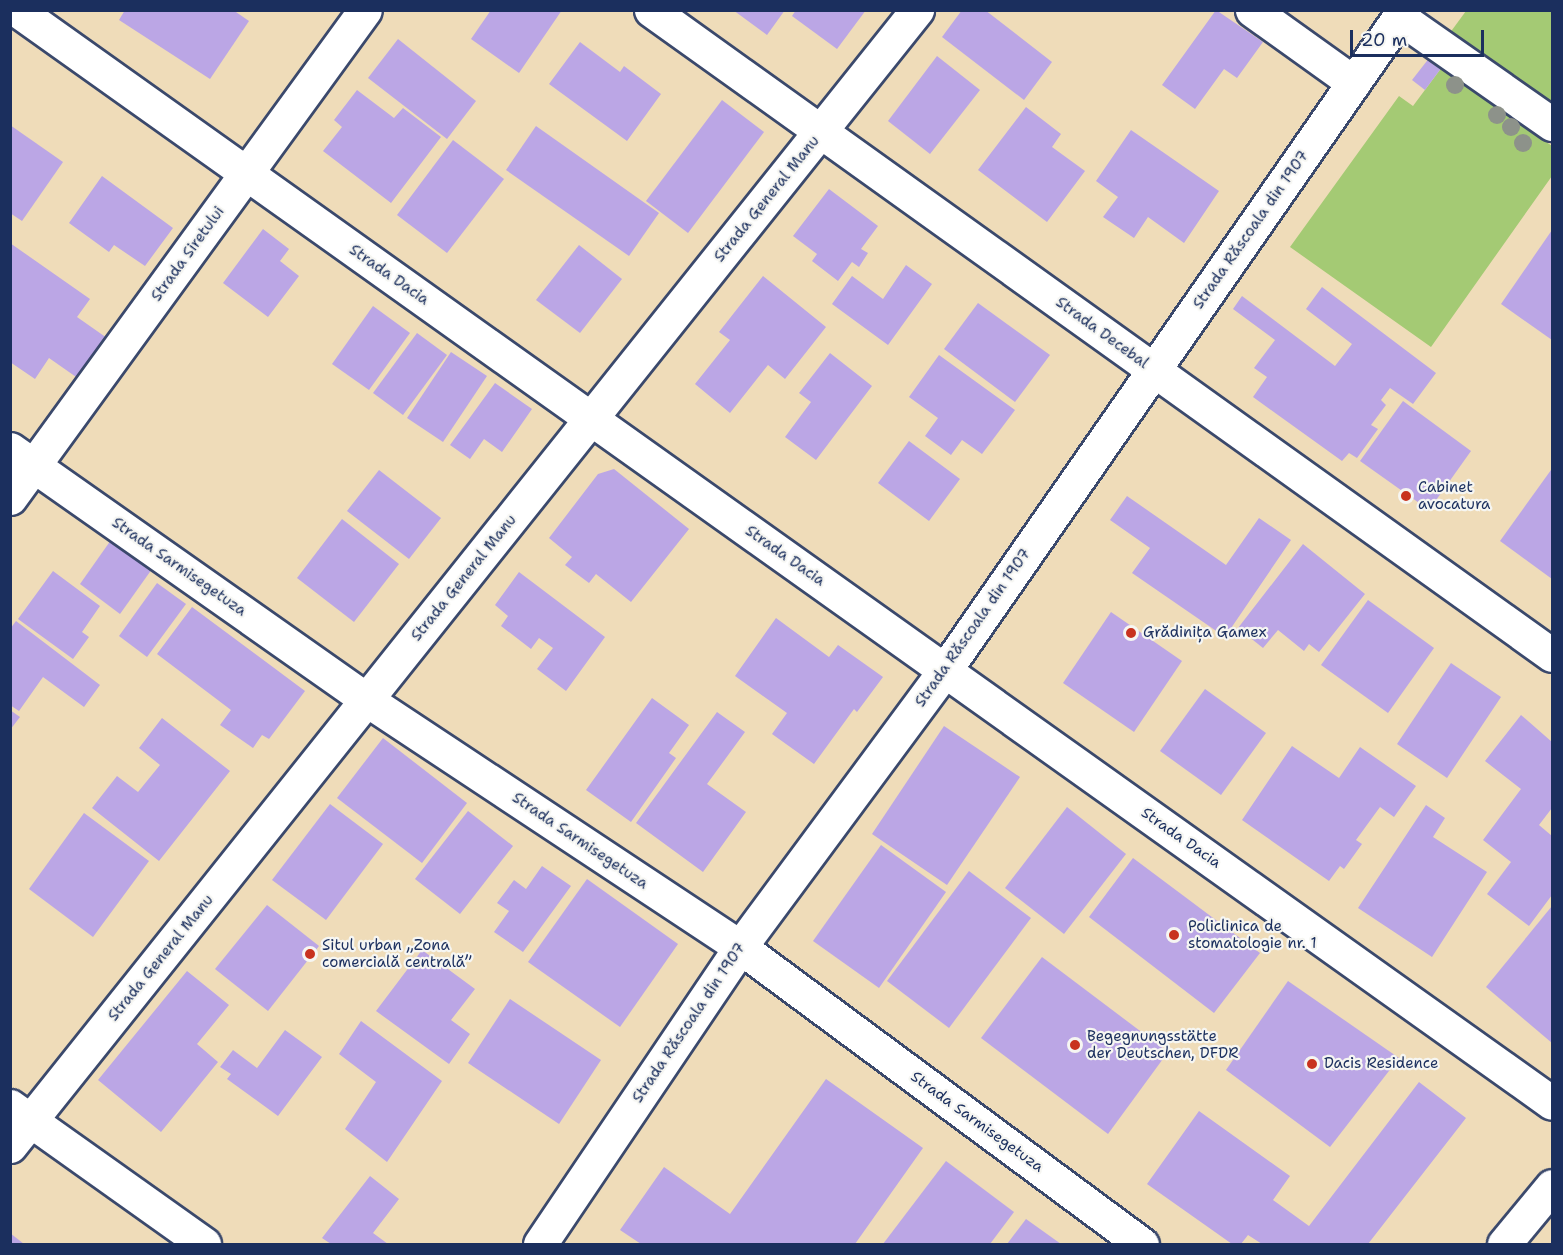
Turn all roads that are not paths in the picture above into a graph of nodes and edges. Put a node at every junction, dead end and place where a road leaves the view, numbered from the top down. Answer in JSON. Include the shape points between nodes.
{"nodes":[{"id":1,"x":17,"y":10,"type":"edge"},
{"id":2,"x":365,"y":10,"type":"edge"},
{"id":3,"x":651,"y":10,"type":"edge"},
{"id":4,"x":917,"y":10,"type":"edge"},
{"id":5,"x":1252,"y":10,"type":"edge"},
{"id":6,"x":1402,"y":14,"type":"edge"},
{"id":7,"x":1353,"y":83,"type":"junction"},
{"id":8,"x":1552,"y":124,"type":"edge"},
{"id":9,"x":821,"y":132,"type":"junction"},
{"id":10,"x":246,"y":174,"type":"junction"},
{"id":11,"x":1154,"y":370,"type":"junction"},
{"id":12,"x":591,"y":419,"type":"junction"},
{"id":13,"x":22,"y":457,"type":"edge"},
{"id":14,"x":10,"y":498,"type":"edge"},
{"id":15,"x":1552,"y":655,"type":"edge"},
{"id":16,"x":945,"y":670,"type":"junction"},
{"id":17,"x":367,"y":700,"type":"junction"},
{"id":18,"x":740,"y":947,"type":"junction"},
{"id":19,"x":1552,"y":1103,"type":"edge"},
{"id":20,"x":21,"y":1113,"type":"edge"},
{"id":21,"x":10,"y":1146,"type":"edge"},
{"id":22,"x":1552,"y":1186,"type":"edge"},
{"id":23,"x":204,"y":1245,"type":"edge"},
{"id":24,"x":540,"y":1245,"type":"edge"},
{"id":25,"x":1142,"y":1245,"type":"edge"},
{"id":26,"x":1504,"y":1245,"type":"edge"}],
"edges":[{"from":1,"to":10,"type":"street","name":"Strada Dacia"},
{"from":2,"to":10,"type":"street","name":"Strada Siretului"},
{"from":3,"to":9,"type":"street","name":"Strada Decebal"},
{"from":4,"to":9,"type":"street","name":"Strada General Manu"},
{"from":5,"to":7,"type":"street"},
{"from":6,"to":7,"type":"street","name":"Strada Răscoala din 1907"},
{"from":6,"to":8,"type":"street"},
{"from":7,"to":11,"type":"street","name":"Strada Răscoala din 1907"},
{"from":9,"to":11,"type":"street","name":"Strada Decebal"},
{"from":9,"to":12,"type":"street","name":"Strada General Manu"},
{"from":10,"to":12,"type":"street","name":"Strada Dacia"},
{"from":10,"to":13,"type":"street","name":"Strada Siretului"},
{"from":11,"to":15,"type":"street","name":"Strada Decebal"},
{"from":11,"to":16,"type":"street","name":"Strada Răscoala din 1907"},
{"from":12,"to":16,"type":"street","name":"Strada Dacia"},
{"from":12,"to":17,"type":"street","name":"Strada General Manu"},
{"from":13,"to":14,"type":"street","name":"Strada Siretului"},
{"from":13,"to":17,"type":"street","name":"Strada Sarmisegetuza"},
{"from":16,"to":18,"type":"street","name":"Strada Răscoala din 1907"},
{"from":16,"to":19,"type":"street","name":"Strada Dacia"},
{"from":17,"to":18,"type":"street","name":"Strada Sarmisegetuza"},
{"from":17,"to":20,"type":"street","name":"Strada General Manu"},
{"from":18,"to":24,"type":"street","name":"Strada Răscoala din 1907"},
{"from":18,"to":25,"type":"street","name":"Strada Sarmisegetuza"},
{"from":20,"to":21,"type":"street","name":"Strada General Manu"},
{"from":20,"to":23,"type":"street"},
{"from":22,"to":26,"type":"street"}]}
